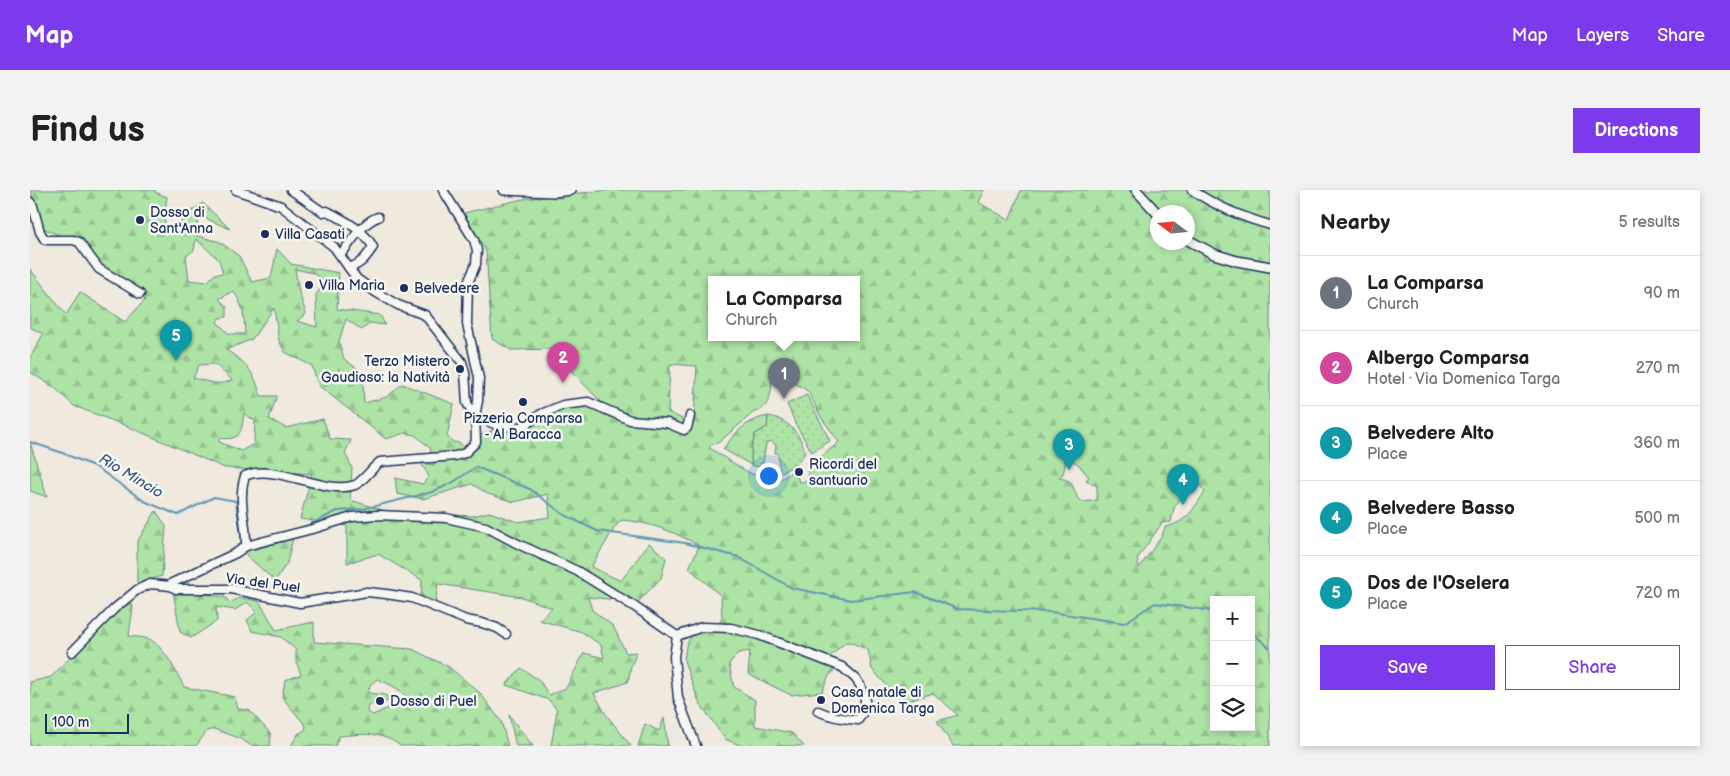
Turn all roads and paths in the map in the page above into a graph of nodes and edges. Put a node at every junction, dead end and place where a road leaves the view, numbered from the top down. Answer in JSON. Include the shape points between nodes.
{"nodes":[{"id":1,"x":236,"y":190,"type":"edge"},
{"id":2,"x":291,"y":190,"type":"edge"},
{"id":3,"x":443,"y":190,"type":"edge"},
{"id":4,"x":504,"y":190,"type":"edge"},
{"id":5,"x":571,"y":190,"type":"edge"},
{"id":6,"x":1136,"y":190,"type":"edge"},
{"id":7,"x":1192,"y":190,"type":"edge"},
{"id":8,"x":30,"y":202,"type":"edge"},
{"id":9,"x":1150,"y":205,"type":"edge"},
{"id":10,"x":378,"y":217,"type":"dead end"},
{"id":11,"x":1270,"y":225,"type":"edge"},
{"id":12,"x":358,"y":231,"type":"junction"},
{"id":13,"x":1195,"y":244,"type":"edge"},
{"id":14,"x":340,"y":255,"type":"junction"},
{"id":15,"x":1270,"y":267,"type":"edge"},
{"id":16,"x":350,"y":268,"type":"junction"},
{"id":17,"x":140,"y":294,"type":"dead end"},
{"id":18,"x":475,"y":416,"type":"junction"},
{"id":19,"x":690,"y":416,"type":"dead end"},
{"id":20,"x":246,"y":546,"type":"junction"},
{"id":21,"x":171,"y":586,"type":"junction"},
{"id":22,"x":506,"y":634,"type":"dead end"},
{"id":23,"x":677,"y":636,"type":"junction"},
{"id":24,"x":72,"y":652,"type":"dead end"},
{"id":25,"x":818,"y":711,"type":"dead end"},
{"id":26,"x":696,"y":746,"type":"edge"}],
"edges":[{"from":1,"to":14,"type":"street","via":[[281,206],[334,246]]},
{"from":2,"to":12,"type":"street"},
{"from":3,"to":18,"type":"street","via":[[477,250],[476,264],[468,282],[467,324],[479,378]]},
{"from":4,"to":5,"type":"main road"},
{"from":6,"to":9,"type":"main road"},
{"from":7,"to":11,"type":"street","via":[[1242,217]]},
{"from":8,"to":17,"type":"street","via":[[45,240],[79,242],[99,269]]},
{"from":10,"to":12,"type":"street"},
{"from":12,"to":14,"type":"street"},
{"from":12,"to":16,"type":"street","via":[[374,247],[364,261]]},
{"from":13,"to":15,"type":"main road","via":[[1237,262]]},
{"from":14,"to":16,"type":"street"},
{"from":16,"to":18,"type":"street","via":[[357,279],[377,293],[424,315],[462,362],[467,403]]},
{"from":18,"to":19,"type":"street","via":[[499,426],[522,427],[562,405],[588,402],[630,420],[667,423],[684,430]]},
{"from":18,"to":20,"type":"street","via":[[476,442],[465,453],[380,462],[354,485],[337,486],[269,473],[244,476],[241,505]]},
{"from":20,"to":21,"type":"street","name":"Via del Puel"},
{"from":20,"to":23,"type":"street","name":"Via del Puel","via":[[352,517],[446,518],[486,526],[577,571]]},
{"from":21,"to":22,"type":"street","name":"Via del Puel","via":[[176,589],[231,590],[300,603],[367,592],[386,594],[412,598]]},
{"from":21,"to":24,"type":"street","via":[[150,584],[136,590]]},
{"from":23,"to":25,"type":"street","via":[[702,627],[731,628],[760,635],[849,672],[860,685],[866,704],[858,720],[831,718]]},
{"from":23,"to":26,"type":"street","via":[[674,657],[678,698]]}]}
